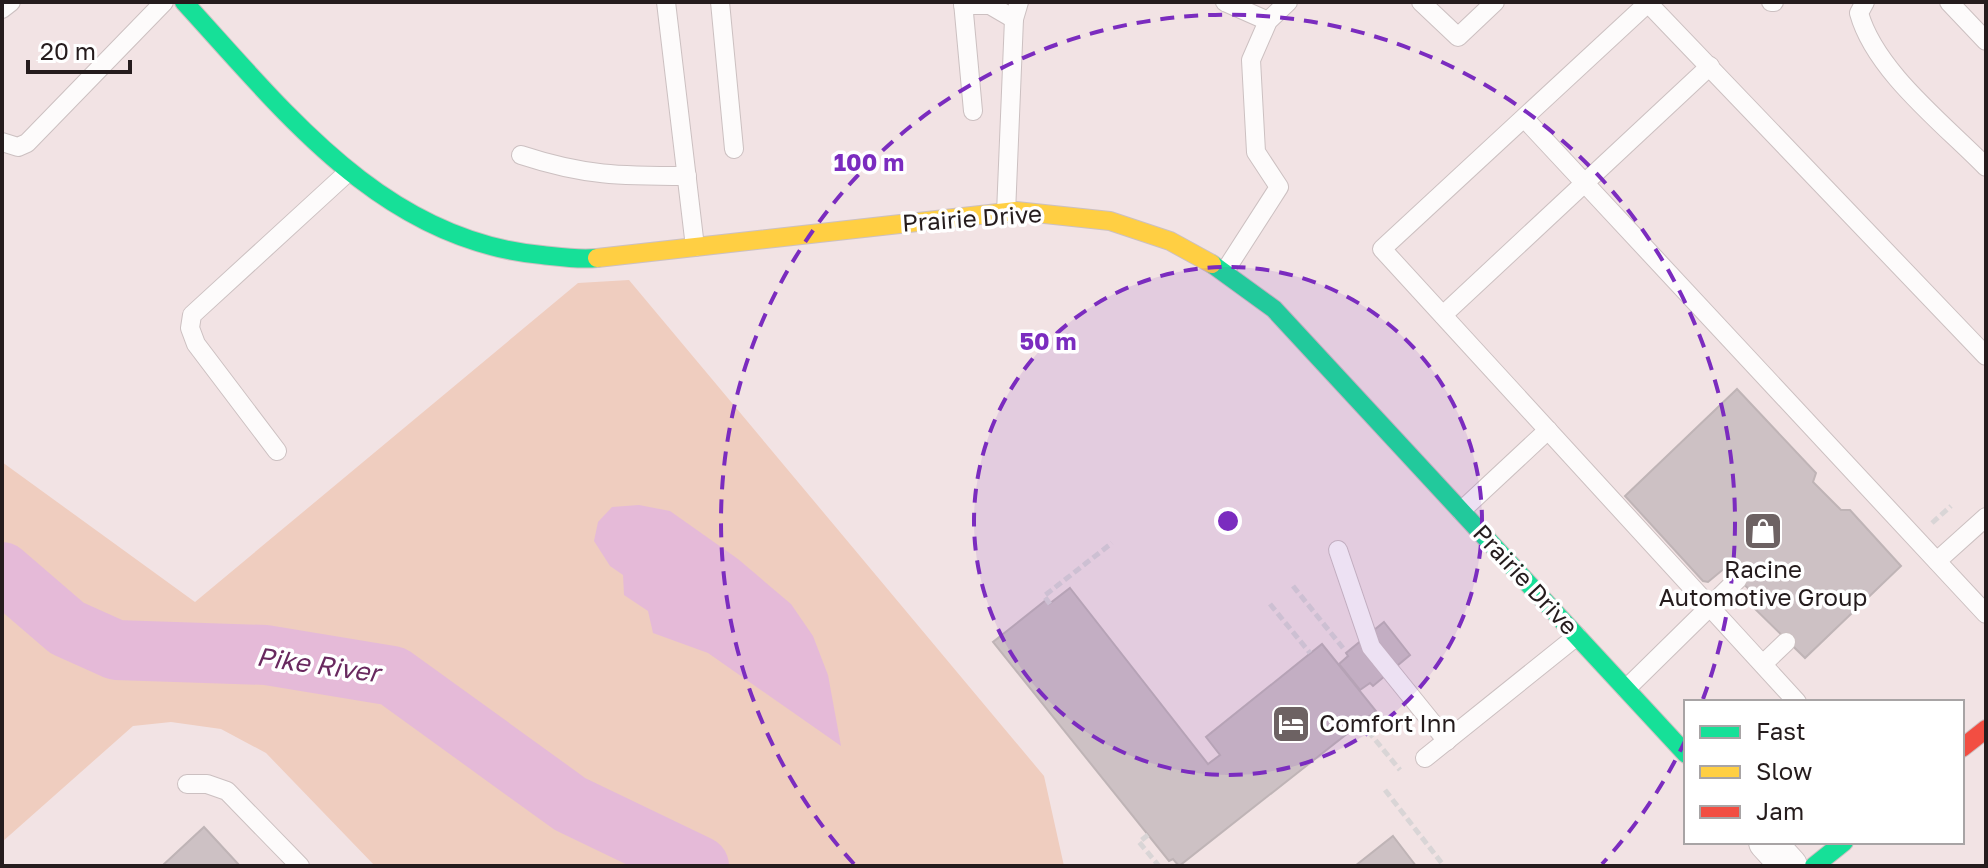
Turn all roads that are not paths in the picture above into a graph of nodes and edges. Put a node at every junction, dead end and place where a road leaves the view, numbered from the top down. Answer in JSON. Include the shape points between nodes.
{"nodes":[{"id":1,"x":11,"y":2,"type":"edge"},
{"id":2,"x":164,"y":2,"type":"edge"},
{"id":3,"x":184,"y":2,"type":"edge"},
{"id":4,"x":666,"y":2,"type":"edge"},
{"id":5,"x":720,"y":2,"type":"edge"},
{"id":6,"x":1225,"y":2,"type":"edge"},
{"id":7,"x":1288,"y":2,"type":"edge"},
{"id":8,"x":1421,"y":2,"type":"edge"},
{"id":9,"x":1495,"y":2,"type":"edge"},
{"id":10,"x":1865,"y":2,"type":"edge"},
{"id":11,"x":1949,"y":2,"type":"edge"},
{"id":12,"x":963,"y":4,"type":"edge"},
{"id":13,"x":2,"y":9,"type":"edge"},
{"id":14,"x":1016,"y":10,"type":"edge"},
{"id":15,"x":1268,"y":21,"type":"junction"},
{"id":16,"x":1986,"y":41,"type":"edge"},
{"id":17,"x":1710,"y":66,"type":"junction"},
{"id":18,"x":973,"y":111,"type":"dead end"},
{"id":19,"x":1525,"y":119,"type":"junction"},
{"id":20,"x":2,"y":142,"type":"edge"},
{"id":21,"x":734,"y":149,"type":"dead end"},
{"id":22,"x":521,"y":155,"type":"dead end"},
{"id":23,"x":1986,"y":167,"type":"edge"},
{"id":24,"x":347,"y":173,"type":"junction"},
{"id":25,"x":687,"y":176,"type":"junction"},
{"id":26,"x":1585,"y":183,"type":"junction"},
{"id":27,"x":1006,"y":213,"type":"junction"},
{"id":28,"x":695,"y":247,"type":"junction"},
{"id":29,"x":1225,"y":271,"type":"junction"},
{"id":30,"x":1443,"y":315,"type":"junction"},
{"id":31,"x":1986,"y":356,"type":"edge"},
{"id":32,"x":1548,"y":430,"type":"junction"},
{"id":33,"x":277,"y":451,"type":"dead end"},
{"id":34,"x":1461,"y":511,"type":"junction"},
{"id":35,"x":1986,"y":517,"type":"edge"},
{"id":36,"x":1338,"y":550,"type":"dead end"},
{"id":37,"x":1937,"y":561,"type":"junction"},
{"id":38,"x":1738,"y":579,"type":"dead end"},
{"id":39,"x":1709,"y":605,"type":"junction"},
{"id":40,"x":1986,"y":614,"type":"edge"},
{"id":41,"x":1577,"y":636,"type":"junction"},
{"id":42,"x":1786,"y":642,"type":"dead end"},
{"id":43,"x":1763,"y":664,"type":"junction"},
{"id":44,"x":1626,"y":689,"type":"junction"},
{"id":45,"x":1795,"y":700,"type":"edge"},
{"id":46,"x":1986,"y":729,"type":"edge"},
{"id":47,"x":1447,"y":741,"type":"junction"},
{"id":48,"x":1964,"y":746,"type":"edge"},
{"id":49,"x":1684,"y":752,"type":"edge"},
{"id":50,"x":1425,"y":758,"type":"dead end"},
{"id":51,"x":187,"y":784,"type":"dead end"},
{"id":52,"x":1769,"y":844,"type":"edge"},
{"id":53,"x":1842,"y":844,"type":"edge"},
{"id":54,"x":300,"y":866,"type":"edge"},
{"id":55,"x":1789,"y":866,"type":"edge"},
{"id":56,"x":1814,"y":866,"type":"edge"}],
"edges":[{"from":1,"to":13,"type":"lane"},
{"from":2,"to":20,"type":"lane","via":[[27,143],[18,147]]},
{"from":3,"to":24,"type":"street","name":"Prairie Drive"},
{"from":4,"to":25,"type":"lane"},
{"from":5,"to":21,"type":"lane"},
{"from":6,"to":15,"type":"lane"},
{"from":7,"to":15,"type":"lane"},
{"from":8,"to":9,"type":"lane","via":[[1458,37]]},
{"from":10,"to":23,"type":"lane","via":[[1859,13],[1880,59]]},
{"from":11,"to":16,"type":"lane"},
{"from":12,"to":14,"type":"lane"},
{"from":12,"to":18,"type":"lane"},
{"from":14,"to":27,"type":"lane"},
{"from":15,"to":29,"type":"lane","via":[[1251,60],[1253,112],[1256,152],[1279,187]]},
{"from":17,"to":19,"type":"lane","via":[[1648,3]]},
{"from":17,"to":26,"type":"lane"},
{"from":17,"to":31,"type":"lane"},
{"from":19,"to":26,"type":"lane"},
{"from":19,"to":30,"type":"lane","via":[[1382,249]]},
{"from":22,"to":25,"type":"lane","via":[[600,176]]},
{"from":24,"to":28,"type":"street","name":"Prairie Drive","via":[[384,203],[437,231],[494,250],[584,259]]},
{"from":24,"to":33,"type":"lane","via":[[192,315],[196,344]]},
{"from":25,"to":28,"type":"lane"},
{"from":26,"to":30,"type":"lane"},
{"from":26,"to":37,"type":"lane"},
{"from":27,"to":28,"type":"street","name":"Prairie Drive"},
{"from":27,"to":29,"type":"street","name":"Prairie Drive","via":[[1048,212],[1110,221],[1170,241]]},
{"from":29,"to":34,"type":"street","name":"Prairie Drive","via":[[1274,309]]},
{"from":30,"to":32,"type":"lane"},
{"from":32,"to":34,"type":"lane"},
{"from":32,"to":39,"type":"lane","via":[[1629,510]]},
{"from":34,"to":41,"type":"street","name":"Prairie Drive"},
{"from":35,"to":37,"type":"lane"},
{"from":36,"to":47,"type":"lane","via":[[1371,647]]},
{"from":37,"to":40,"type":"lane"},
{"from":38,"to":39,"type":"lane"},
{"from":39,"to":43,"type":"lane"},
{"from":39,"to":44,"type":"lane"},
{"from":41,"to":44,"type":"street","name":"Prairie Drive"},
{"from":41,"to":47,"type":"lane"},
{"from":42,"to":43,"type":"lane"},
{"from":43,"to":45,"type":"lane"},
{"from":44,"to":49,"type":"street","name":"Prairie Drive"},
{"from":46,"to":48,"type":"street"},
{"from":47,"to":50,"type":"lane"},
{"from":51,"to":54,"type":"lane","via":[[227,791]]},
{"from":52,"to":55,"type":"street"},
{"from":53,"to":56,"type":"street"}]}
